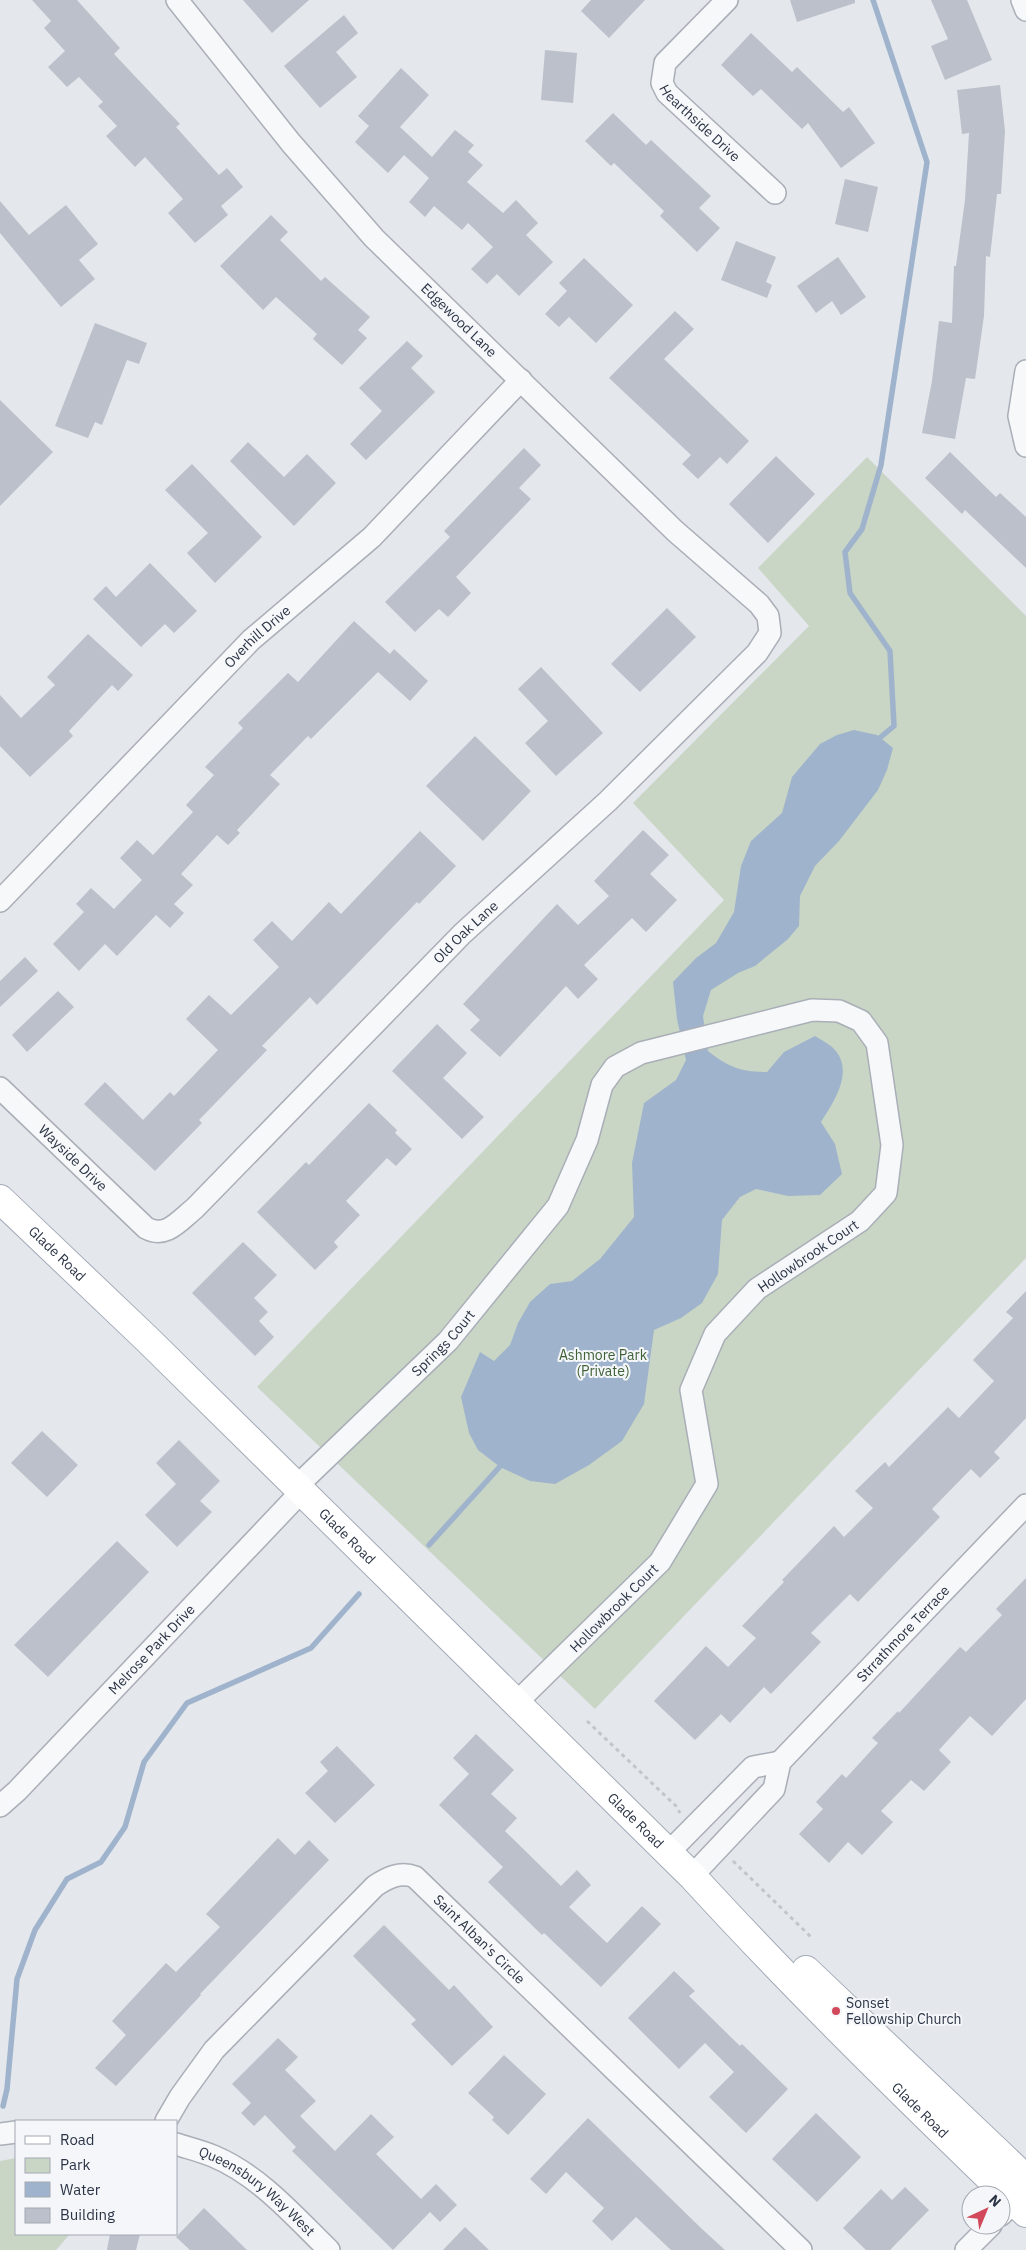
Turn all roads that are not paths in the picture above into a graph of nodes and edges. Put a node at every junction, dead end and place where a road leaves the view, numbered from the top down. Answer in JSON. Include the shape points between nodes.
{"nodes":[{"id":1,"x":177,"y":0,"type":"edge"},
{"id":2,"x":727,"y":0,"type":"edge"},
{"id":3,"x":1022,"y":0,"type":"edge"},
{"id":4,"x":1026,"y":10,"type":"edge"},
{"id":5,"x":775,"y":193,"type":"dead end"},
{"id":6,"x":1026,"y":371,"type":"edge"},
{"id":7,"x":520,"y":380,"type":"junction"},
{"id":8,"x":1026,"y":446,"type":"edge"},
{"id":9,"x":768,"y":616,"type":"joint"},
{"id":10,"x":0,"y":901,"type":"edge"},
{"id":11,"x":0,"y":1088,"type":"edge"},
{"id":12,"x":570,"y":1182,"type":"joint"},
{"id":13,"x":0,"y":1199,"type":"edge"},
{"id":14,"x":146,"y":1228,"type":"joint"},
{"id":15,"x":298,"y":1490,"type":"junction"},
{"id":16,"x":1026,"y":1505,"type":"edge"},
{"id":17,"x":516,"y":1703,"type":"junction"},
{"id":18,"x":780,"y":1762,"type":"junction"},
{"id":19,"x":0,"y":1806,"type":"edge"},
{"id":20,"x":668,"y":1853,"type":"junction"},
{"id":21,"x":692,"y":1876,"type":"junction"},
{"id":22,"x":167,"y":2120,"type":"edge"},
{"id":23,"x":15,"y":2132,"type":"edge"},
{"id":24,"x":0,"y":2134,"type":"edge"},
{"id":25,"x":178,"y":2145,"type":"edge"},
{"id":26,"x":1019,"y":2200,"type":"edge"},
{"id":27,"x":981,"y":2235,"type":"edge"},
{"id":28,"x":329,"y":2250,"type":"edge"},
{"id":29,"x":801,"y":2250,"type":"edge"},
{"id":30,"x":966,"y":2250,"type":"edge"}],
"edges":[{"from":1,"to":7,"type":"street","name":"Edgewood Lane","via":[[291,143],[374,238]]},
{"from":2,"to":5,"type":"street","name":"Hearthside Drive","via":[[665,63],[662,83],[667,92]]},
{"from":3,"to":4,"type":"street"},
{"from":6,"to":8,"type":"street","via":[[1019,416]]},
{"from":7,"to":9,"type":"street","name":"Edgewood Lane"},
{"from":7,"to":10,"type":"street","name":"Overhill Drive","via":[[372,537],[252,640]]},
{"from":9,"to":14,"type":"street","name":"Old Oak Lane","via":[[770,633],[757,653],[608,801],[462,934],[195,1208],[167,1231],[155,1232]]},
{"from":11,"to":14,"type":"street","name":"Wayside Drive"},
{"from":12,"to":15,"type":"street","name":"Springs Court","via":[[558,1206],[448,1341]]},
{"from":12,"to":17,"type":"street","name":"Hollowbrook Court","via":[[587,1140],[602,1085],[615,1067],[641,1053],[812,1010],[839,1011],[861,1021],[877,1043],[892,1145],[886,1193],[860,1221],[757,1289],[715,1334],[691,1390],[707,1484],[660,1562]]},
{"from":13,"to":15,"type":"main road","name":"Glade Road","via":[[147,1339]]},
{"from":15,"to":17,"type":"main road","name":"Glade Road"},
{"from":15,"to":19,"type":"street","name":"Melrose Park Drive"},
{"from":16,"to":18,"type":"street","name":"Strrathmore Terrace"},
{"from":17,"to":20,"type":"main road","name":"Glade Road"},
{"from":18,"to":20,"type":"street","via":[[753,1767]]},
{"from":18,"to":21,"type":"street","via":[[774,1789]]},
{"from":20,"to":21,"type":"main road","name":"Glade Road"},
{"from":21,"to":26,"type":"main road","name":"Glade Road","via":[[754,1921]]},
{"from":22,"to":29,"type":"street","name":"Saint Alban's Circle","via":[[221,2043],[375,1886],[387,1878],[407,1874],[415,1877]]},
{"from":23,"to":24,"type":"street"},
{"from":25,"to":28,"type":"street","name":"Queensbury Way West","via":[[214,2156],[243,2173],[270,2193]]},
{"from":27,"to":30,"type":"street"}]}
